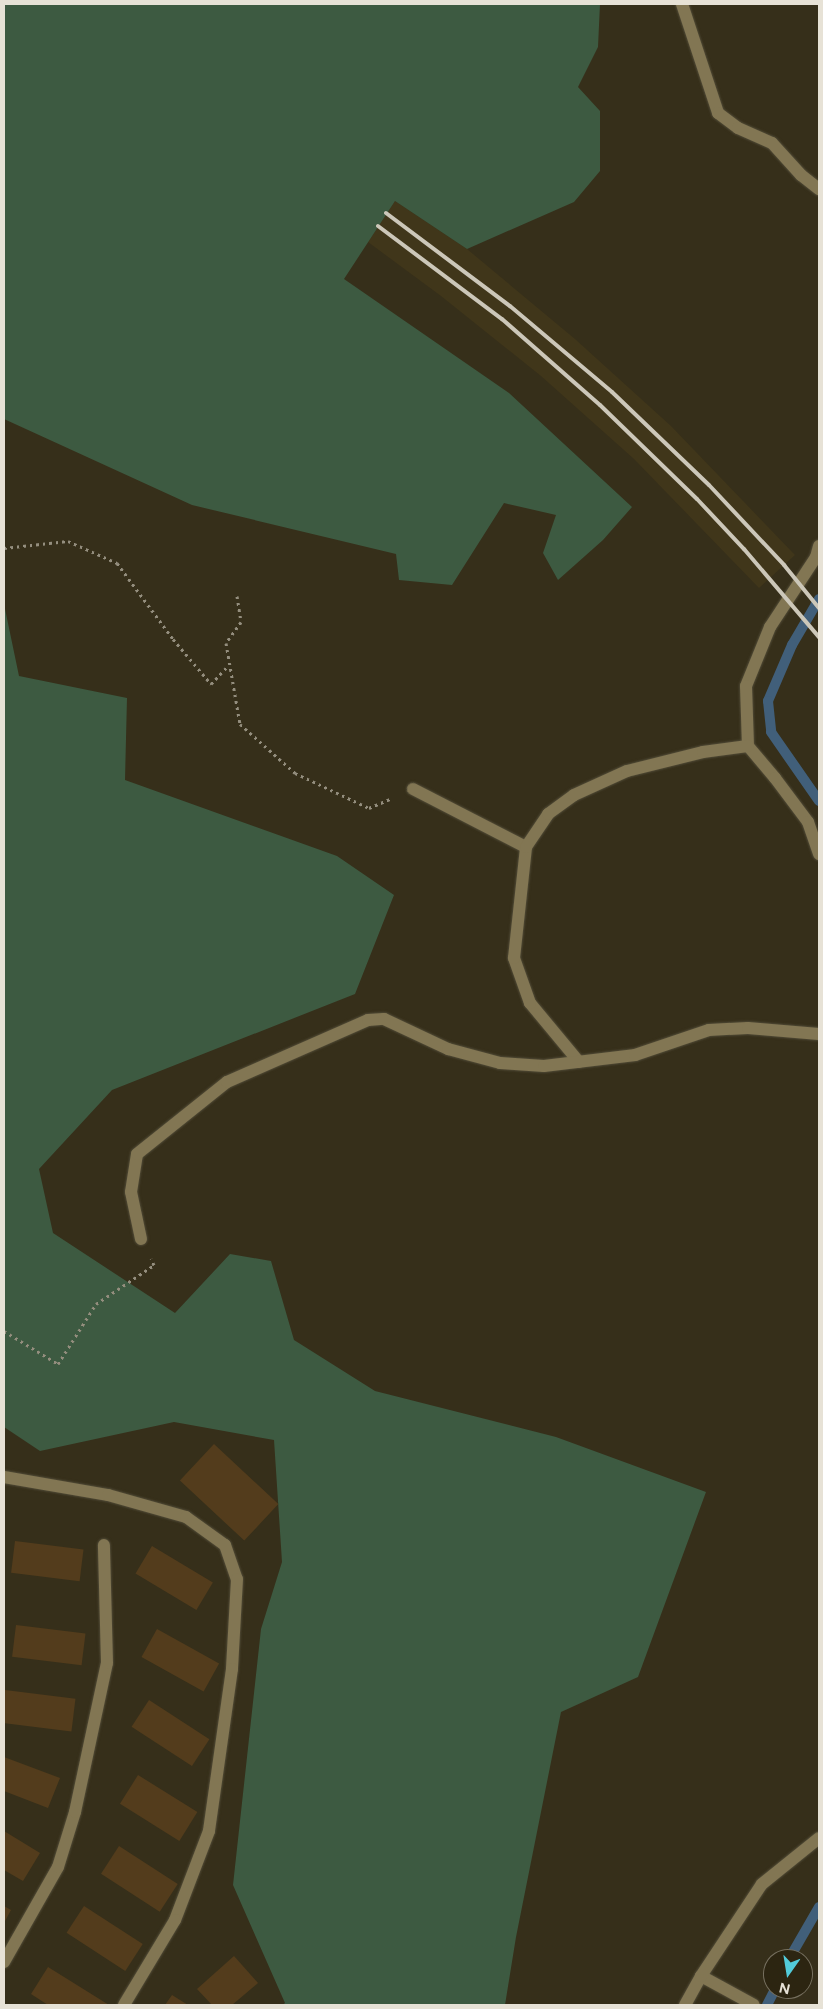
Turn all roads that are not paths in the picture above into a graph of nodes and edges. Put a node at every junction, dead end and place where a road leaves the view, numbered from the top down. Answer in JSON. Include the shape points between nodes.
{"nodes":[{"id":1,"x":682,"y":4,"type":"edge"},
{"id":2,"x":819,"y":189,"type":"edge"},
{"id":3,"x":818,"y":554,"type":"edge"},
{"id":4,"x":748,"y":746,"type":"junction"},
{"id":5,"x":413,"y":789,"type":"road end"},
{"id":6,"x":526,"y":847,"type":"junction"},
{"id":7,"x":819,"y":854,"type":"edge"},
{"id":8,"x":819,"y":1034,"type":"edge"},
{"id":9,"x":579,"y":1062,"type":"junction"},
{"id":10,"x":141,"y":1239,"type":"road end"},
{"id":11,"x":4,"y":1477,"type":"edge"},
{"id":12,"x":104,"y":1545,"type":"dead end"},
{"id":13,"x":819,"y":1838,"type":"edge"},
{"id":14,"x":4,"y":1962,"type":"edge"},
{"id":15,"x":700,"y":1976,"type":"junction"},
{"id":16,"x":124,"y":2005,"type":"edge"},
{"id":17,"x":685,"y":2005,"type":"edge"},
{"id":18,"x":754,"y":2005,"type":"edge"}],
"edges":[{"from":1,"to":2,"type":"street","via":[[718,113],[738,128],[772,143]]},
{"from":3,"to":4,"type":"street","via":[[770,627],[746,686]]},
{"from":4,"to":6,"type":"street","via":[[703,752],[627,771],[574,794],[548,814]]},
{"from":4,"to":7,"type":"street","via":[[808,822]]},
{"from":5,"to":6,"type":"street"},
{"from":6,"to":9,"type":"street","via":[[514,958],[530,1003]]},
{"from":8,"to":9,"type":"street","via":[[748,1028],[709,1030],[635,1055]]},
{"from":9,"to":10,"type":"street","via":[[544,1066],[500,1063],[448,1049],[384,1019],[368,1020],[227,1082],[136,1154],[131,1192]]},
{"from":11,"to":16,"type":"street","via":[[108,1494],[186,1517],[225,1545],[237,1579],[232,1669],[209,1831],[175,1920]]},
{"from":12,"to":14,"type":"street","via":[[107,1663],[75,1812],[58,1867]]},
{"from":13,"to":15,"type":"street","via":[[762,1884]]},
{"from":15,"to":17,"type":"street"},
{"from":15,"to":18,"type":"street"}]}
